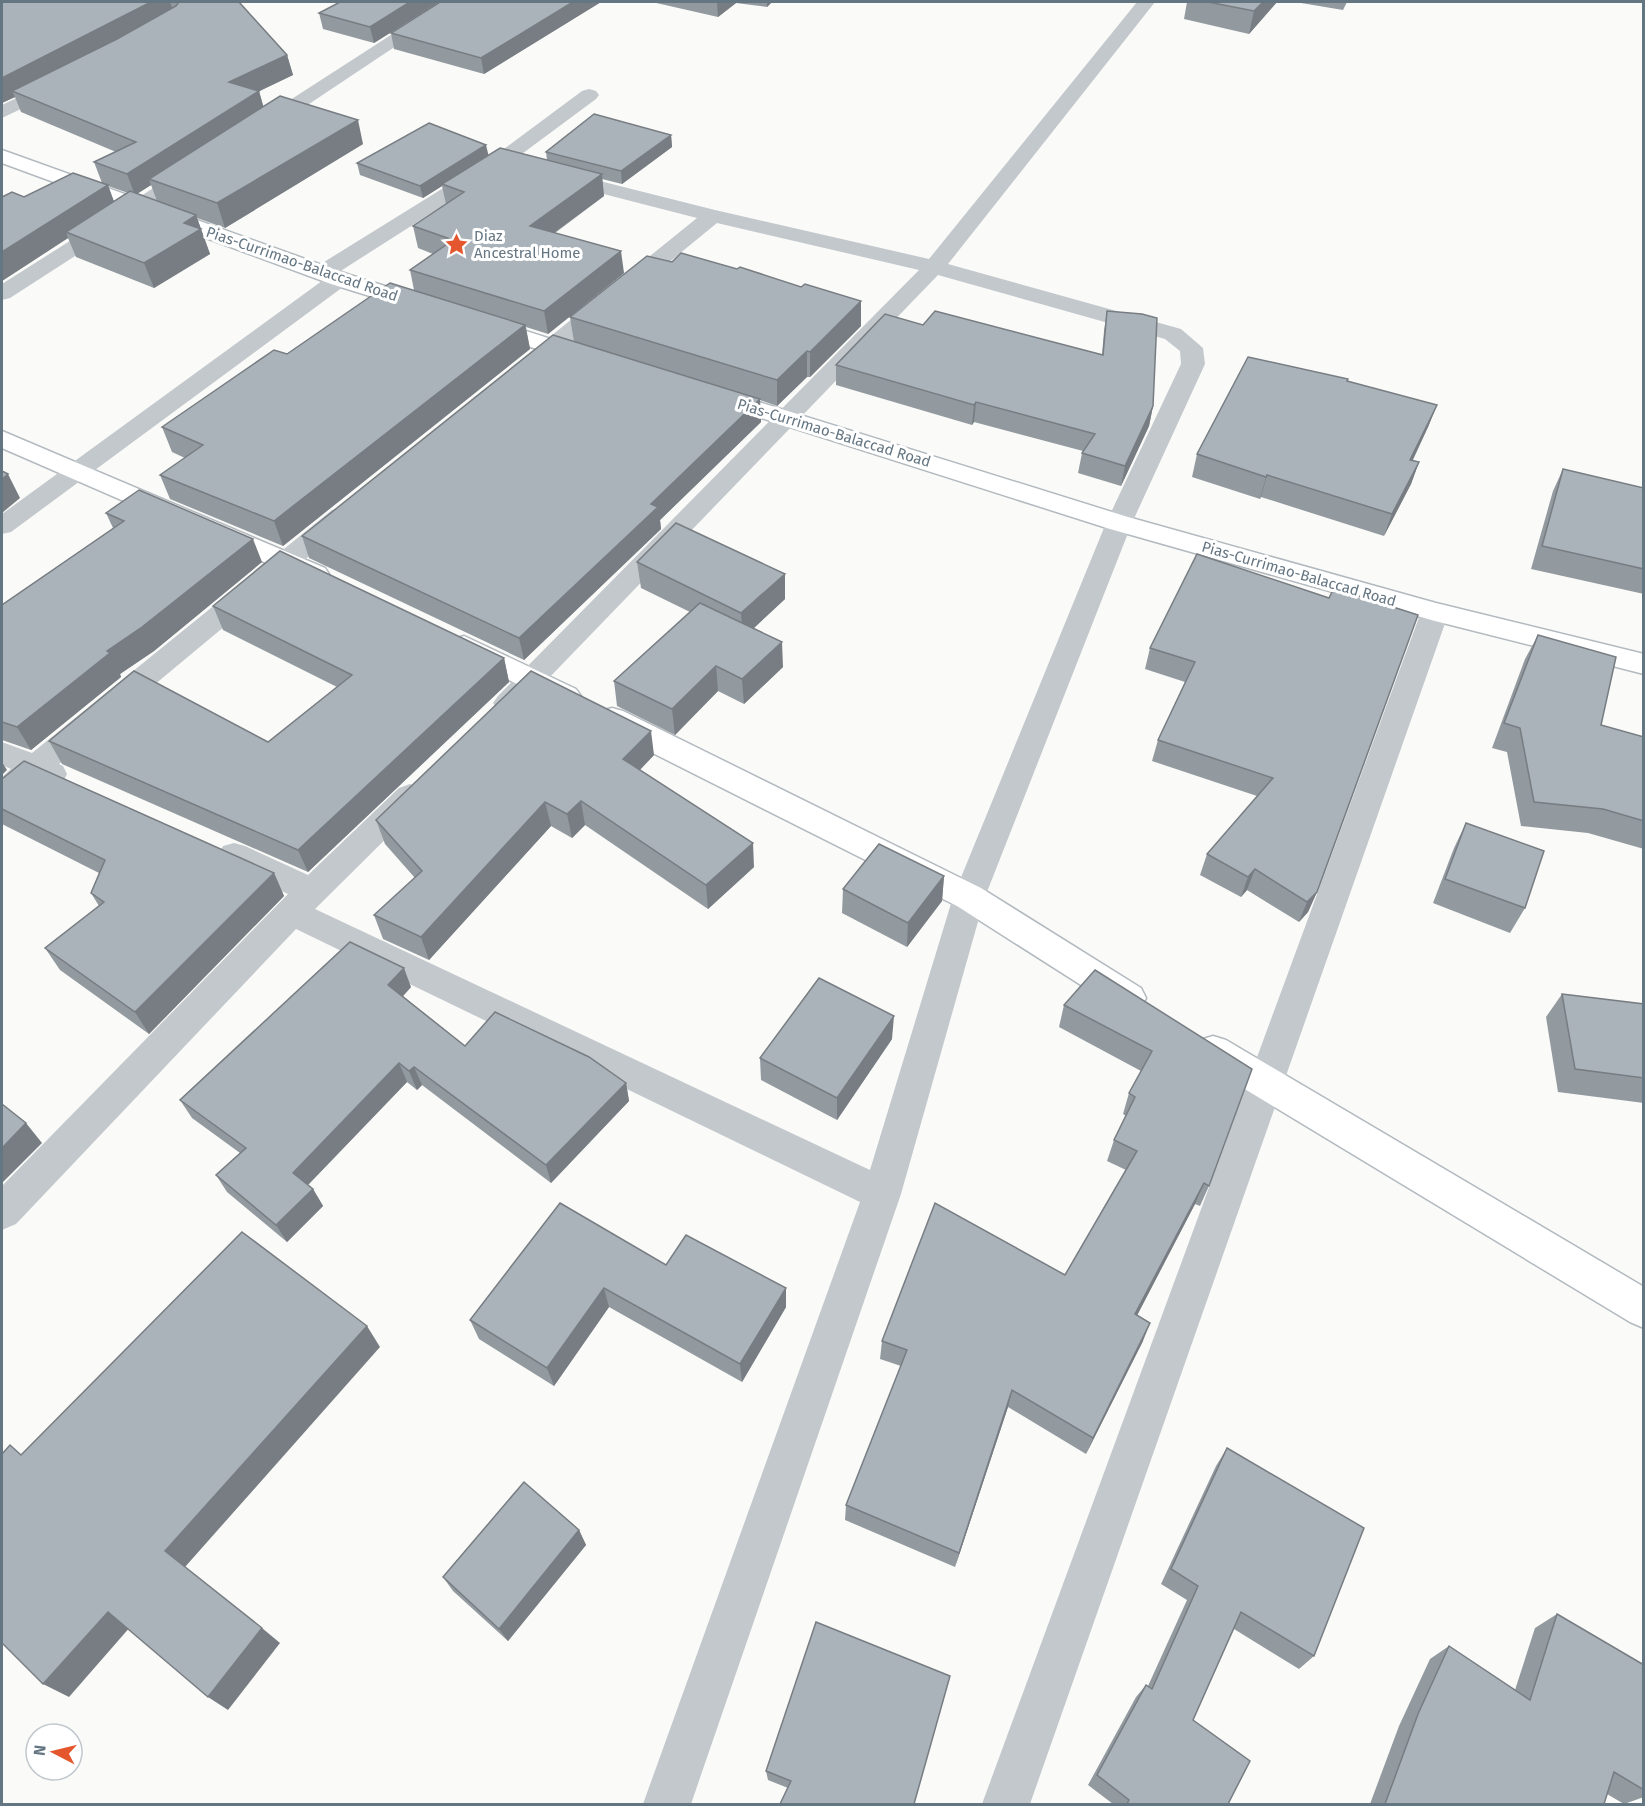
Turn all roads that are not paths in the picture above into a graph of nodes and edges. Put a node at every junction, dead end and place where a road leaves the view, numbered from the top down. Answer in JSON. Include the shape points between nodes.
{"nodes":[{"id":1,"x":453,"y":2,"type":"edge"},
{"id":2,"x":1146,"y":2,"type":"edge"},
{"id":3,"x":74,"y":76,"type":"edge"},
{"id":4,"x":589,"y":95,"type":"dead end"},
{"id":5,"x":2,"y":112,"type":"edge"},
{"id":6,"x":246,"y":137,"type":"edge"},
{"id":7,"x":2,"y":156,"type":"edge"},
{"id":8,"x":500,"y":161,"type":"junction"},
{"id":9,"x":207,"y":162,"type":"edge"},
{"id":10,"x":523,"y":167,"type":"edge"},
{"id":11,"x":545,"y":173,"type":"edge"},
{"id":12,"x":138,"y":207,"type":"junction"},
{"id":13,"x":713,"y":216,"type":"junction"},
{"id":14,"x":934,"y":267,"type":"junction"},
{"id":15,"x":332,"y":276,"type":"junction"},
{"id":16,"x":2,"y":293,"type":"edge"},
{"id":17,"x":552,"y":347,"type":"junction"},
{"id":18,"x":608,"y":364,"type":"edge"},
{"id":19,"x":507,"y":384,"type":"edge"},
{"id":20,"x":697,"y":390,"type":"edge"},
{"id":21,"x":786,"y":417,"type":"junction"},
{"id":22,"x":2,"y":440,"type":"edge"},
{"id":23,"x":76,"y":471,"type":"junction"},
{"id":24,"x":359,"y":501,"type":"edge"},
{"id":25,"x":1119,"y":523,"type":"junction"},
{"id":26,"x":2,"y":526,"type":"edge"},
{"id":27,"x":286,"y":560,"type":"junction"},
{"id":28,"x":340,"y":586,"type":"edge"},
{"id":29,"x":1436,"y":612,"type":"junction"},
{"id":30,"x":436,"y":632,"type":"edge"},
{"id":31,"x":1644,"y":664,"type":"edge"},
{"id":32,"x":533,"y":679,"type":"junction"},
{"id":33,"x":490,"y":720,"type":"edge"},
{"id":34,"x":2,"y":753,"type":"edge"},
{"id":35,"x":35,"y":766,"type":"junction"},
{"id":36,"x":431,"y":777,"type":"edge"},
{"id":37,"x":78,"y":786,"type":"edge"},
{"id":38,"x":2,"y":794,"type":"edge"},
{"id":39,"x":206,"y":843,"type":"edge"},
{"id":40,"x":969,"y":897,"type":"junction"},
{"id":41,"x":301,"y":901,"type":"junction"},
{"id":42,"x":1156,"y":1015,"type":"edge"},
{"id":43,"x":1186,"y":1034,"type":"edge"},
{"id":44,"x":1264,"y":1083,"type":"junction"},
{"id":45,"x":882,"y":1194,"type":"junction"},
{"id":46,"x":2,"y":1212,"type":"edge"},
{"id":47,"x":1644,"y":1309,"type":"edge"},
{"id":48,"x":667,"y":1804,"type":"edge"},
{"id":49,"x":1006,"y":1804,"type":"edge"}],
"edges":[{"from":1,"to":6,"type":"street"},
{"from":2,"to":14,"type":"street"},
{"from":3,"to":5,"type":"street"},
{"from":4,"to":8,"type":"street"},
{"from":7,"to":12,"type":"main road","name":"Pias-Currimao-Balaccad Road"},
{"from":8,"to":10,"type":"street"},
{"from":8,"to":15,"type":"street"},
{"from":9,"to":12,"type":"street"},
{"from":11,"to":13,"type":"street"},
{"from":12,"to":15,"type":"main road","name":"Pias-Currimao-Balaccad Road"},
{"from":12,"to":16,"type":"street"},
{"from":13,"to":14,"type":"street"},
{"from":13,"to":17,"type":"street"},
{"from":14,"to":21,"type":"street"},
{"from":14,"to":25,"type":"street","via":[[1173,334],[1191,348],[1193,364]]},
{"from":15,"to":17,"type":"main road","name":"Pias-Currimao-Balaccad Road"},
{"from":15,"to":23,"type":"street"},
{"from":17,"to":18,"type":"main road","name":"Pias-Currimao-Balaccad Road"},
{"from":17,"to":19,"type":"street"},
{"from":20,"to":21,"type":"main road","name":"Pias-Currimao-Balaccad Road"},
{"from":21,"to":25,"type":"main road","name":"Pias-Currimao-Balaccad Road"},
{"from":21,"to":32,"type":"street"},
{"from":22,"to":23,"type":"main road"},
{"from":23,"to":26,"type":"street"},
{"from":23,"to":27,"type":"main road"},
{"from":24,"to":27,"type":"street"},
{"from":25,"to":29,"type":"main road","name":"Pias-Currimao-Balaccad Road"},
{"from":25,"to":40,"type":"street"},
{"from":27,"to":28,"type":"main road"},
{"from":27,"to":35,"type":"street"},
{"from":29,"to":31,"type":"main road","name":"Pias-Currimao-Balaccad Road"},
{"from":29,"to":44,"type":"street"},
{"from":30,"to":32,"type":"main road"},
{"from":32,"to":33,"type":"street"},
{"from":32,"to":40,"type":"main road"},
{"from":34,"to":35,"type":"street"},
{"from":35,"to":37,"type":"street"},
{"from":35,"to":38,"type":"street"},
{"from":36,"to":41,"type":"street"},
{"from":39,"to":41,"type":"street"},
{"from":40,"to":42,"type":"main road"},
{"from":40,"to":45,"type":"street"},
{"from":41,"to":45,"type":"street"},
{"from":41,"to":46,"type":"street"},
{"from":43,"to":44,"type":"main road"},
{"from":44,"to":47,"type":"main road"},
{"from":44,"to":49,"type":"street"},
{"from":45,"to":48,"type":"street"}]}
